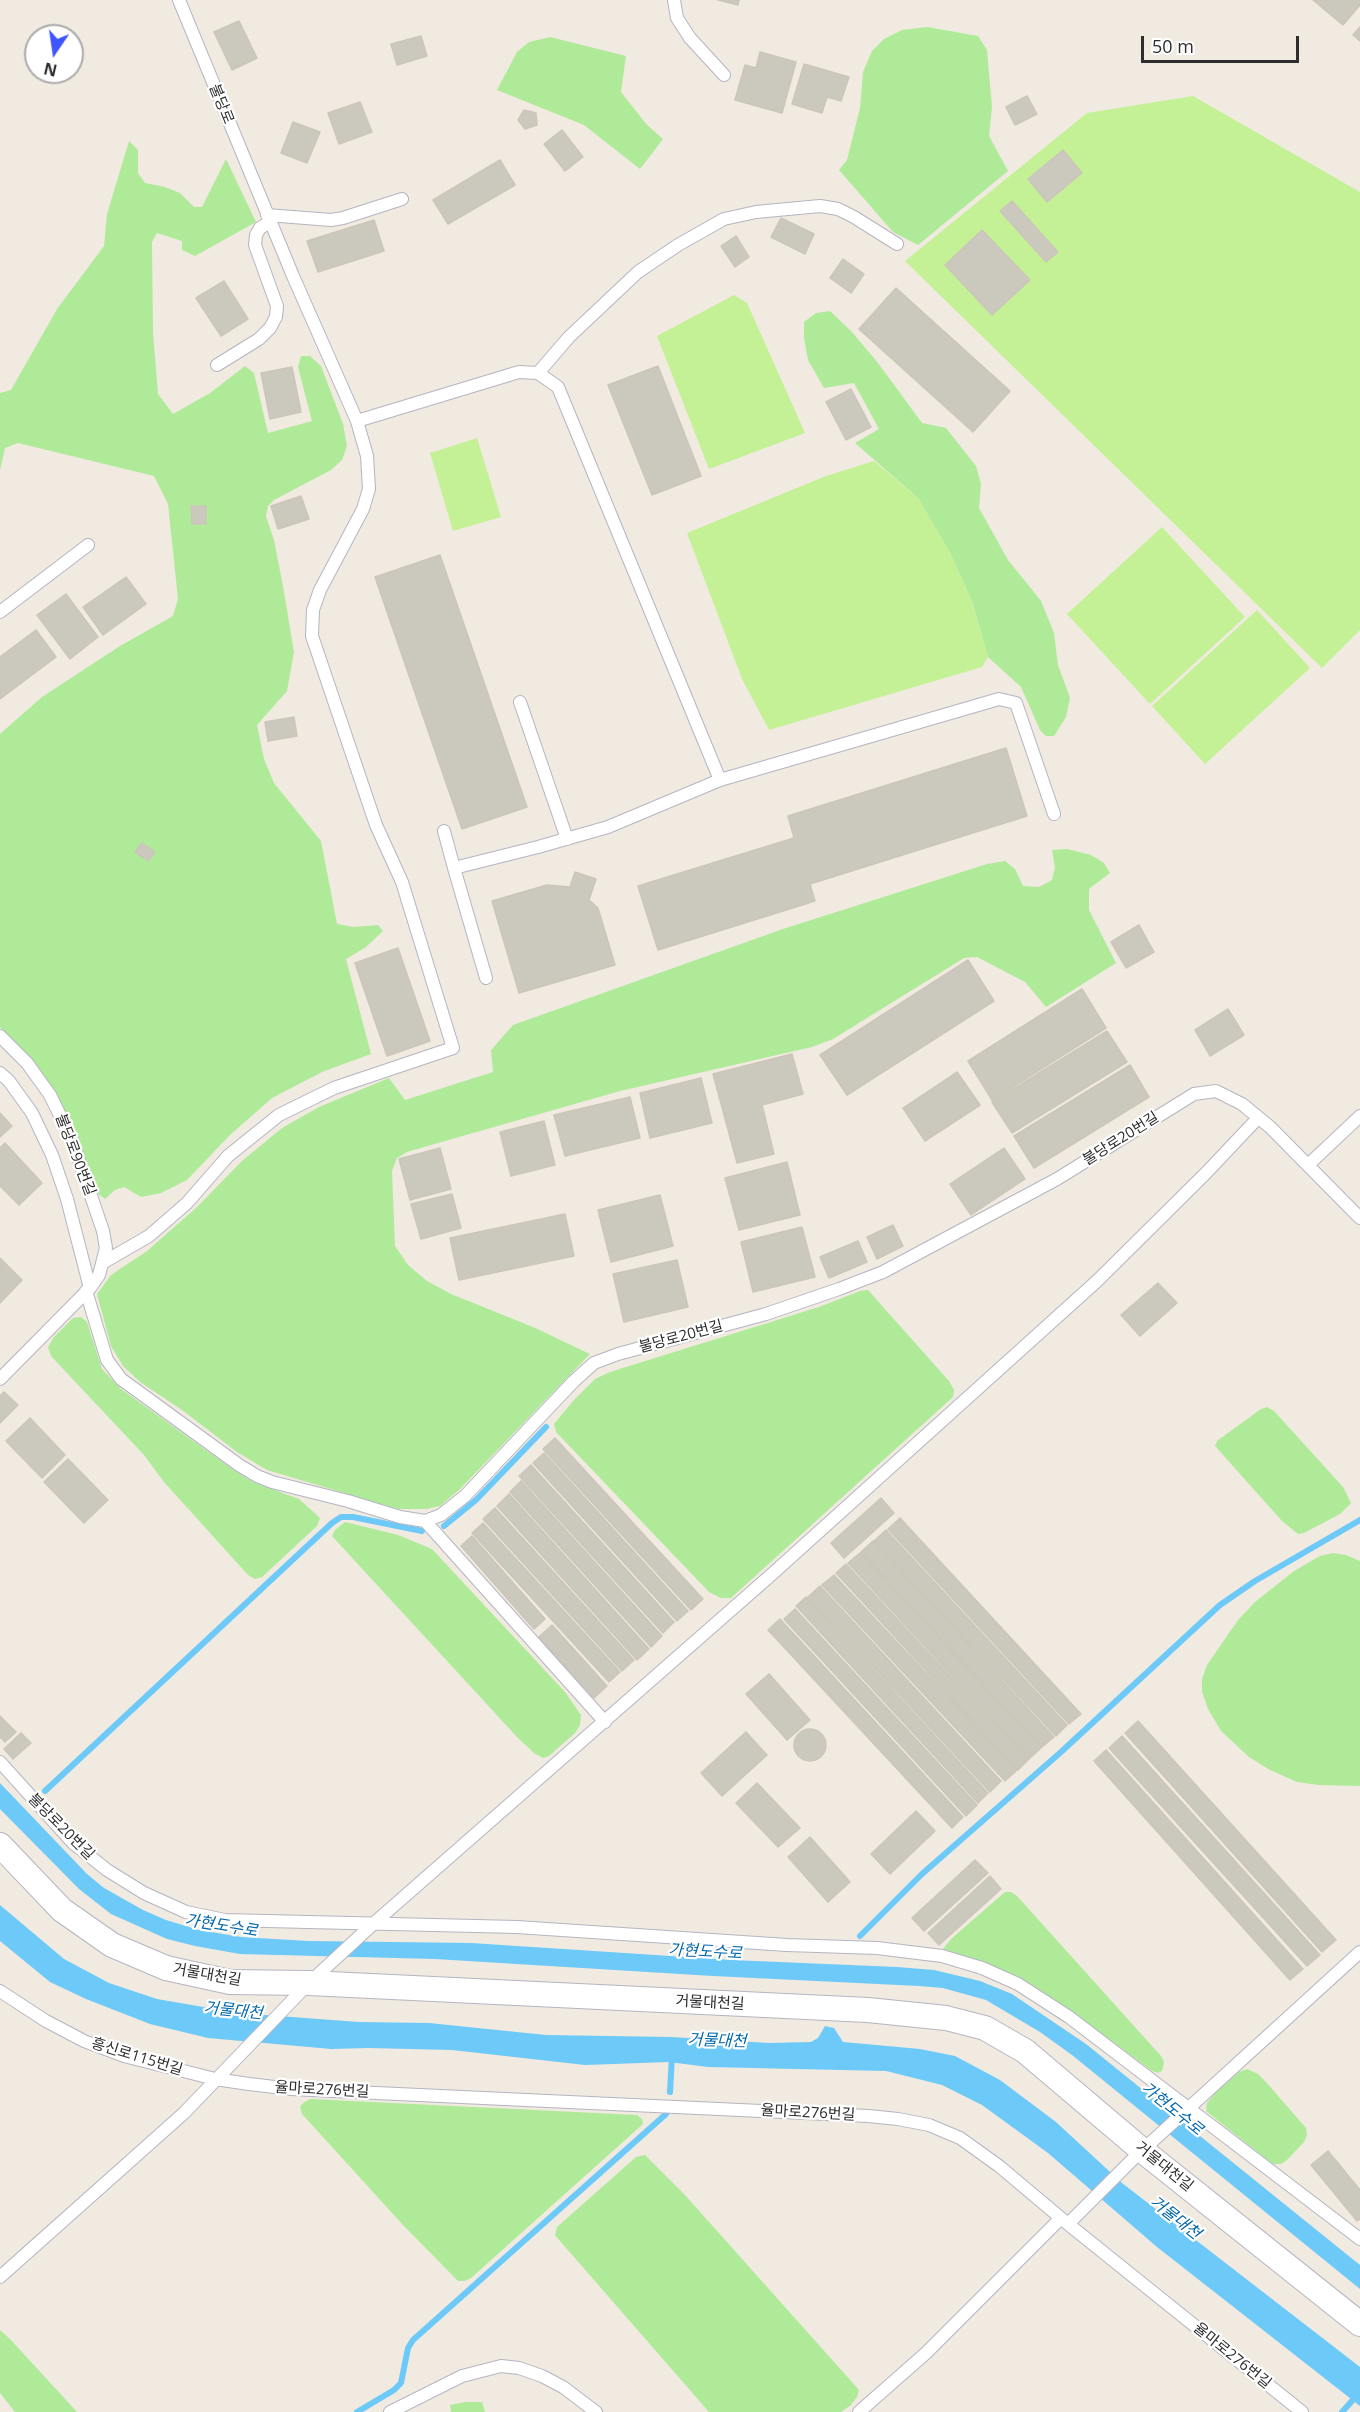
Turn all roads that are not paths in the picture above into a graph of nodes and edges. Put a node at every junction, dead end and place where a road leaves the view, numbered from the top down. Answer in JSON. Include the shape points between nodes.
{"nodes":[{"id":1,"x":178,"y":0,"type":"edge"},
{"id":2,"x":674,"y":0,"type":"edge"},
{"id":3,"x":724,"y":75,"type":"dead end"},
{"id":4,"x":402,"y":199,"type":"dead end"},
{"id":5,"x":267,"y":215,"type":"junction"},
{"id":6,"x":897,"y":244,"type":"dead end"},
{"id":7,"x":217,"y":365,"type":"dead end"},
{"id":8,"x":538,"y":374,"type":"junction"},
{"id":9,"x":357,"y":421,"type":"junction"},
{"id":10,"x":88,"y":546,"type":"dead end"},
{"id":11,"x":0,"y":612,"type":"edge"},
{"id":12,"x":520,"y":702,"type":"dead end"},
{"id":13,"x":720,"y":780,"type":"junction"},
{"id":14,"x":1054,"y":814,"type":"dead end"},
{"id":15,"x":444,"y":831,"type":"dead end"},
{"id":16,"x":567,"y":839,"type":"junction"},
{"id":17,"x":454,"y":868,"type":"junction"},
{"id":18,"x":486,"y":978,"type":"dead end"},
{"id":19,"x":0,"y":1036,"type":"edge"},
{"id":20,"x":0,"y":1073,"type":"edge"},
{"id":21,"x":1360,"y":1116,"type":"edge"},
{"id":22,"x":1258,"y":1118,"type":"junction"},
{"id":23,"x":1308,"y":1165,"type":"junction"},
{"id":24,"x":1360,"y":1218,"type":"edge"},
{"id":25,"x":105,"y":1262,"type":"junction"},
{"id":26,"x":88,"y":1290,"type":"junction"},
{"id":27,"x":0,"y":1379,"type":"edge"},
{"id":28,"x":425,"y":1521,"type":"junction"},
{"id":29,"x":605,"y":1722,"type":"junction"},
{"id":30,"x":0,"y":1762,"type":"edge"},
{"id":31,"x":0,"y":1845,"type":"edge"},
{"id":32,"x":369,"y":1928,"type":"junction"},
{"id":33,"x":1360,"y":1952,"type":"edge"},
{"id":34,"x":308,"y":1984,"type":"junction"},
{"id":35,"x":0,"y":1991,"type":"edge"},
{"id":36,"x":219,"y":2075,"type":"junction"},
{"id":37,"x":1185,"y":2111,"type":"junction"},
{"id":38,"x":1143,"y":2151,"type":"junction"},
{"id":39,"x":1067,"y":2220,"type":"junction"},
{"id":40,"x":1360,"y":2239,"type":"edge"},
{"id":41,"x":0,"y":2277,"type":"edge"},
{"id":42,"x":1360,"y":2325,"type":"edge"},
{"id":43,"x":390,"y":2412,"type":"edge"},
{"id":44,"x":596,"y":2412,"type":"edge"},
{"id":45,"x":859,"y":2412,"type":"edge"},
{"id":46,"x":1302,"y":2412,"type":"edge"}],
"edges":[{"from":1,"to":5,"type":"lane","name":"불당로"},
{"from":2,"to":3,"type":"lane","via":[[677,18],[690,38]]},
{"from":4,"to":5,"type":"lane","via":[[331,220]]},
{"from":5,"to":7,"type":"lane","via":[[255,245],[277,306],[276,318],[259,339]]},
{"from":5,"to":9,"type":"lane","name":"불당로"},
{"from":6,"to":8,"type":"lane","via":[[854,216],[820,206],[724,219],[638,272],[569,337]]},
{"from":8,"to":9,"type":"lane","via":[[519,372]]},
{"from":8,"to":13,"type":"lane","via":[[558,387]]},
{"from":9,"to":25,"type":"lane","name":"불당로","via":[[368,456],[369,489],[363,510],[320,590],[313,610],[312,636],[376,825],[402,882],[453,1048],[334,1088],[279,1115],[228,1156],[187,1203],[149,1236]]},
{"from":10,"to":11,"type":"lane"},
{"from":12,"to":16,"type":"lane"},
{"from":13,"to":14,"type":"lane","via":[[999,699],[1016,704]]},
{"from":13,"to":16,"type":"lane","via":[[608,827]]},
{"from":15,"to":17,"type":"lane"},
{"from":16,"to":17,"type":"lane"},
{"from":17,"to":18,"type":"lane"},
{"from":19,"to":25,"type":"lane","name":"불당로90번길","via":[[27,1063],[50,1095],[72,1140],[103,1231]]},
{"from":20,"to":26,"type":"lane","via":[[32,1113],[52,1155],[73,1221]]},
{"from":21,"to":23,"type":"lane"},
{"from":22,"to":23,"type":"lane"},
{"from":22,"to":28,"type":"lane","name":"불당로20번길","via":[[1242,1104],[1216,1092],[1194,1094],[1058,1179],[883,1272],[766,1314],[594,1363],[465,1496],[441,1515]]},
{"from":22,"to":29,"type":"lane","via":[[1097,1281]]},
{"from":23,"to":24,"type":"lane"},
{"from":25,"to":26,"type":"lane"},
{"from":26,"to":27,"type":"lane"},
{"from":26,"to":28,"type":"lane","via":[[107,1360],[121,1379],[239,1465],[272,1482]]},
{"from":28,"to":29,"type":"lane"},
{"from":29,"to":32,"type":"lane"},
{"from":30,"to":32,"type":"lane","name":"불당로20번길","via":[[73,1843],[144,1893],[186,1912],[225,1920]]},
{"from":31,"to":34,"type":"street","name":"거물대천길","via":[[62,1910],[112,1946],[166,1968],[230,1982]]},
{"from":32,"to":34,"type":"lane"},
{"from":32,"to":37,"type":"lane","name":"불당로20번길","via":[[539,1928],[877,1948],[942,1956],[1018,1984],[1069,2017]]},
{"from":33,"to":37,"type":"lane"},
{"from":34,"to":36,"type":"lane"},
{"from":34,"to":38,"type":"street","name":"거물대천길","via":[[867,2010],[946,2018],[985,2028],[1025,2051]]},
{"from":35,"to":36,"type":"lane","name":"흥신로115번길","via":[[84,2041],[124,2056]]},
{"from":36,"to":39,"type":"lane","name":"율마로276번길","via":[[291,2089],[898,2119],[928,2125],[960,2138]]},
{"from":36,"to":41,"type":"lane","via":[[184,2113]]},
{"from":37,"to":38,"type":"lane"},
{"from":37,"to":40,"type":"lane","name":"불당로20번길"},
{"from":38,"to":39,"type":"lane"},
{"from":38,"to":42,"type":"street","name":"거물대천길"},
{"from":39,"to":45,"type":"lane"},
{"from":39,"to":46,"type":"lane","name":"율마로276번길"},
{"from":43,"to":44,"type":"lane","via":[[462,2376],[501,2366],[542,2376]]}]}
